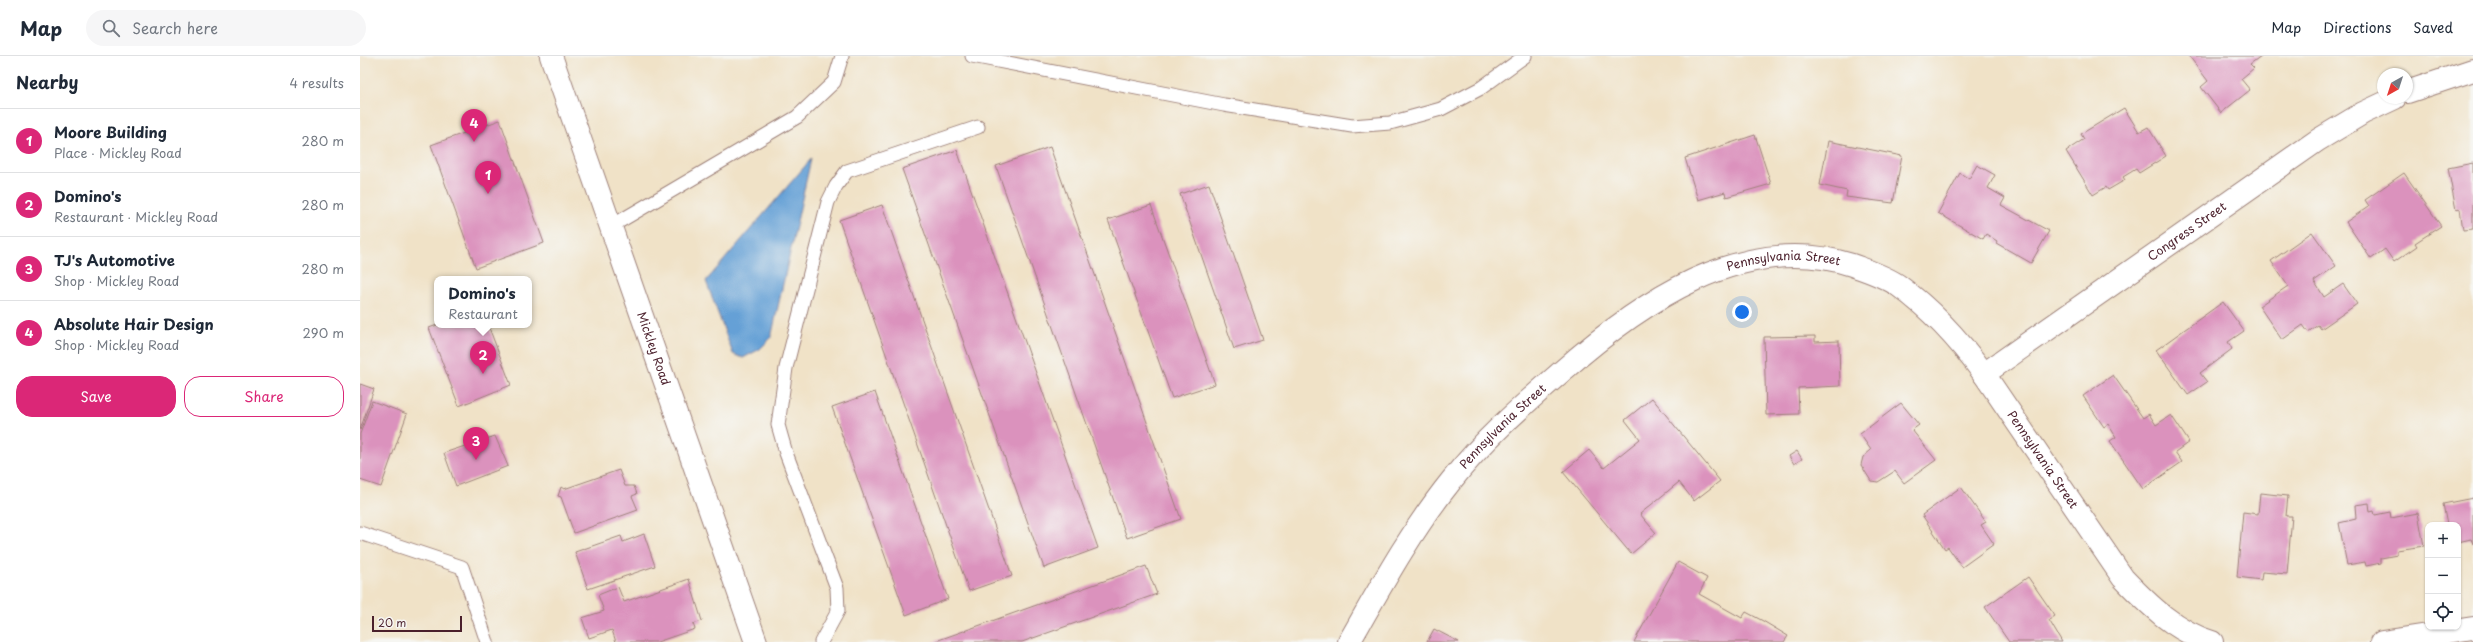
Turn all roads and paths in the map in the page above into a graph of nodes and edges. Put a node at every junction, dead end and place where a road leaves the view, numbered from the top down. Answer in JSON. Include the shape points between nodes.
{"nodes":[{"id":1,"x":551,"y":56,"type":"edge"},
{"id":2,"x":842,"y":56,"type":"edge"},
{"id":3,"x":972,"y":56,"type":"edge"},
{"id":4,"x":1525,"y":56,"type":"edge"},
{"id":5,"x":2473,"y":70,"type":"edge"},
{"id":6,"x":2413,"y":90,"type":"edge"},
{"id":7,"x":2382,"y":104,"type":"edge"},
{"id":8,"x":978,"y":127,"type":"dead end"},
{"id":9,"x":610,"y":227,"type":"junction"},
{"id":10,"x":1984,"y":374,"type":"junction"},
{"id":11,"x":360,"y":533,"type":"edge"},
{"id":12,"x":2473,"y":628,"type":"edge"},
{"id":13,"x":487,"y":642,"type":"edge"},
{"id":14,"x":756,"y":642,"type":"edge"},
{"id":15,"x":821,"y":642,"type":"edge"},
{"id":16,"x":1349,"y":642,"type":"edge"},
{"id":17,"x":2212,"y":642,"type":"edge"},
{"id":18,"x":2382,"y":642,"type":"edge"}],
"edges":[{"from":1,"to":9,"type":"street","name":"Mickley Road"},
{"from":2,"to":9,"type":"lane","via":[[834,82],[798,117]]},
{"from":3,"to":4,"type":"lane","via":[[1224,106],[1352,126],[1390,123],[1441,109],[1480,88]]},
{"from":5,"to":6,"type":"street"},
{"from":7,"to":10,"type":"street","name":"Congress Street","via":[[2318,140]]},
{"from":8,"to":15,"type":"lane","via":[[847,172],[828,202],[786,368],[778,425],[786,453],[837,588],[838,611]]},
{"from":9,"to":14,"type":"street","name":"Mickley Road"},
{"from":10,"to":16,"type":"street","name":"Pennsylvania Street","via":[[1935,317],[1898,285],[1872,272],[1839,261],[1798,255],[1756,258],[1722,267],[1659,299],[1596,341],[1501,425],[1452,479],[1409,537]]},
{"from":10,"to":17,"type":"street","name":"Pennsylvania Street","via":[[2123,578],[2148,604],[2177,625]]},
{"from":11,"to":13,"type":"lane","via":[[462,566]]},
{"from":12,"to":18,"type":"street"}]}
